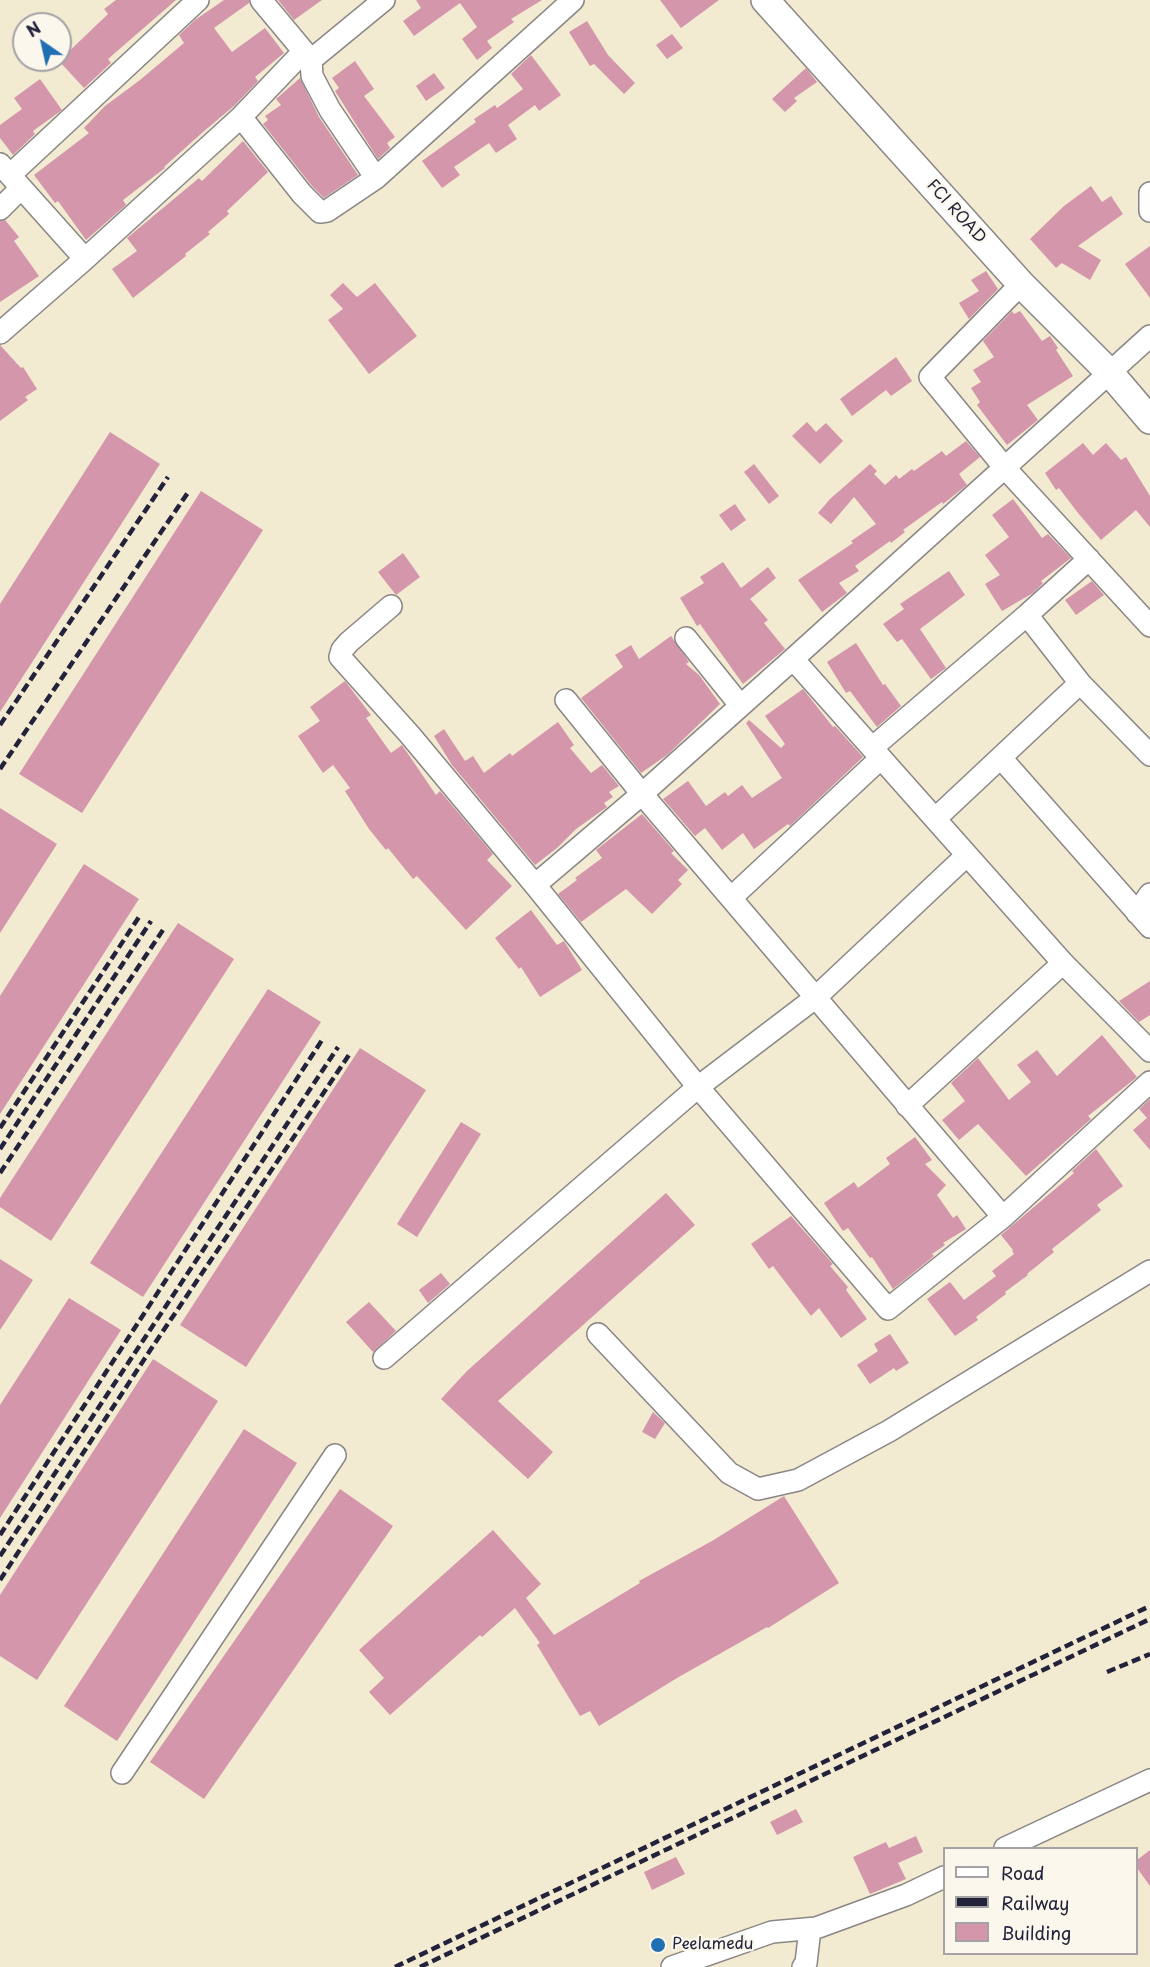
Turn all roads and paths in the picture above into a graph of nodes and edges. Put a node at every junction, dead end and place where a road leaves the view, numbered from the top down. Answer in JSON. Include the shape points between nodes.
{"nodes":[{"id":1,"x":198,"y":0,"type":"edge"},
{"id":2,"x":261,"y":0,"type":"edge"},
{"id":3,"x":384,"y":0,"type":"edge"},
{"id":4,"x":573,"y":0,"type":"edge"},
{"id":5,"x":765,"y":0,"type":"edge"},
{"id":6,"x":307,"y":56,"type":"junction"},
{"id":7,"x":241,"y":117,"type":"junction"},
{"id":8,"x":10,"y":176,"type":"edge"},
{"id":9,"x":376,"y":178,"type":"junction"},
{"id":10,"x":1150,"y":193,"type":"edge"},
{"id":11,"x":0,"y":209,"type":"edge"},
{"id":12,"x":1150,"y":211,"type":"edge"},
{"id":13,"x":85,"y":259,"type":"junction"},
{"id":14,"x":1021,"y":284,"type":"junction"},
{"id":15,"x":0,"y":333,"type":"edge"},
{"id":16,"x":1150,"y":336,"type":"edge"},
{"id":17,"x":1110,"y":373,"type":"junction"},
{"id":18,"x":1150,"y":420,"type":"edge"},
{"id":19,"x":1005,"y":468,"type":"junction"},
{"id":20,"x":1089,"y":559,"type":"junction"},
{"id":21,"x":391,"y":606,"type":"dead end"},
{"id":22,"x":1027,"y":615,"type":"junction"},
{"id":23,"x":1150,"y":626,"type":"edge"},
{"id":24,"x":686,"y":638,"type":"dead end"},
{"id":25,"x":793,"y":659,"type":"junction"},
{"id":26,"x":1080,"y":683,"type":"junction"},
{"id":27,"x":566,"y":700,"type":"dead end"},
{"id":28,"x":740,"y":705,"type":"junction"},
{"id":29,"x":876,"y":753,"type":"junction"},
{"id":30,"x":1150,"y":755,"type":"edge"},
{"id":31,"x":1001,"y":758,"type":"junction"},
{"id":32,"x":642,"y":794,"type":"junction"},
{"id":33,"x":935,"y":819,"type":"junction"},
{"id":34,"x":967,"y":855,"type":"junction"},
{"id":35,"x":535,"y":885,"type":"junction"},
{"id":36,"x":1150,"y":894,"type":"edge"},
{"id":37,"x":732,"y":897,"type":"junction"},
{"id":38,"x":1143,"y":920,"type":"edge"},
{"id":39,"x":1063,"y":963,"type":"junction"},
{"id":40,"x":815,"y":998,"type":"junction"},
{"id":41,"x":1150,"y":1051,"type":"edge"},
{"id":42,"x":1150,"y":1082,"type":"edge"},
{"id":43,"x":698,"y":1088,"type":"junction"},
{"id":44,"x":907,"y":1106,"type":"junction"},
{"id":45,"x":1003,"y":1217,"type":"junction"},
{"id":46,"x":1150,"y":1271,"type":"edge"},
{"id":47,"x":598,"y":1334,"type":"dead end"},
{"id":48,"x":384,"y":1358,"type":"dead end"},
{"id":49,"x":334,"y":1455,"type":"dead end"},
{"id":50,"x":122,"y":1773,"type":"dead end"},
{"id":51,"x":1150,"y":1780,"type":"edge"},
{"id":52,"x":1007,"y":1847,"type":"edge"},
{"id":53,"x":943,"y":1878,"type":"edge"},
{"id":54,"x":810,"y":1929,"type":"junction"},
{"id":55,"x":672,"y":1967,"type":"edge"},
{"id":56,"x":803,"y":1967,"type":"edge"}],
"edges":[{"from":1,"to":8,"type":"street"},
{"from":2,"to":6,"type":"street"},
{"from":3,"to":6,"type":"street"},
{"from":4,"to":9,"type":"street"},
{"from":5,"to":14,"type":"street","name":"FCI ROAD"},
{"from":6,"to":7,"type":"street"},
{"from":6,"to":9,"type":"street","via":[[312,76],[330,110]]},
{"from":7,"to":9,"type":"street","via":[[320,212]]},
{"from":7,"to":13,"type":"street"},
{"from":8,"to":11,"type":"street"},
{"from":8,"to":13,"type":"street"},
{"from":10,"to":12,"type":"street"},
{"from":13,"to":15,"type":"street"},
{"from":14,"to":17,"type":"street","name":"FCI ROAD"},
{"from":14,"to":19,"type":"street","via":[[930,378]]},
{"from":16,"to":17,"type":"street"},
{"from":17,"to":18,"type":"street","name":"FCI ROAD"},
{"from":17,"to":19,"type":"street"},
{"from":19,"to":20,"type":"street"},
{"from":19,"to":25,"type":"street"},
{"from":20,"to":22,"type":"street"},
{"from":20,"to":23,"type":"street"},
{"from":21,"to":35,"type":"street","via":[[349,642],[340,657]]},
{"from":22,"to":26,"type":"street"},
{"from":22,"to":29,"type":"street"},
{"from":24,"to":28,"type":"street"},
{"from":25,"to":28,"type":"street"},
{"from":25,"to":29,"type":"street"},
{"from":26,"to":30,"type":"street"},
{"from":26,"to":31,"type":"street"},
{"from":27,"to":32,"type":"street"},
{"from":28,"to":32,"type":"street"},
{"from":29,"to":33,"type":"street"},
{"from":29,"to":37,"type":"street"},
{"from":31,"to":33,"type":"street"},
{"from":31,"to":38,"type":"street"},
{"from":32,"to":35,"type":"street"},
{"from":32,"to":37,"type":"street"},
{"from":33,"to":34,"type":"street"},
{"from":34,"to":39,"type":"street"},
{"from":34,"to":40,"type":"street"},
{"from":35,"to":43,"type":"street"},
{"from":36,"to":38,"type":"street"},
{"from":37,"to":40,"type":"street"},
{"from":39,"to":41,"type":"street"},
{"from":39,"to":44,"type":"street"},
{"from":40,"to":43,"type":"street"},
{"from":40,"to":44,"type":"street"},
{"from":42,"to":45,"type":"street"},
{"from":43,"to":45,"type":"street","via":[[888,1309]]},
{"from":43,"to":48,"type":"street"},
{"from":44,"to":45,"type":"street"},
{"from":46,"to":47,"type":"street","via":[[889,1431],[798,1480],[758,1489],[729,1473]]},
{"from":49,"to":50,"type":"street"},
{"from":51,"to":52,"type":"street"},
{"from":53,"to":54,"type":"street"},
{"from":54,"to":55,"type":"street","via":[[772,1932]]},
{"from":54,"to":56,"type":"street"}]}
